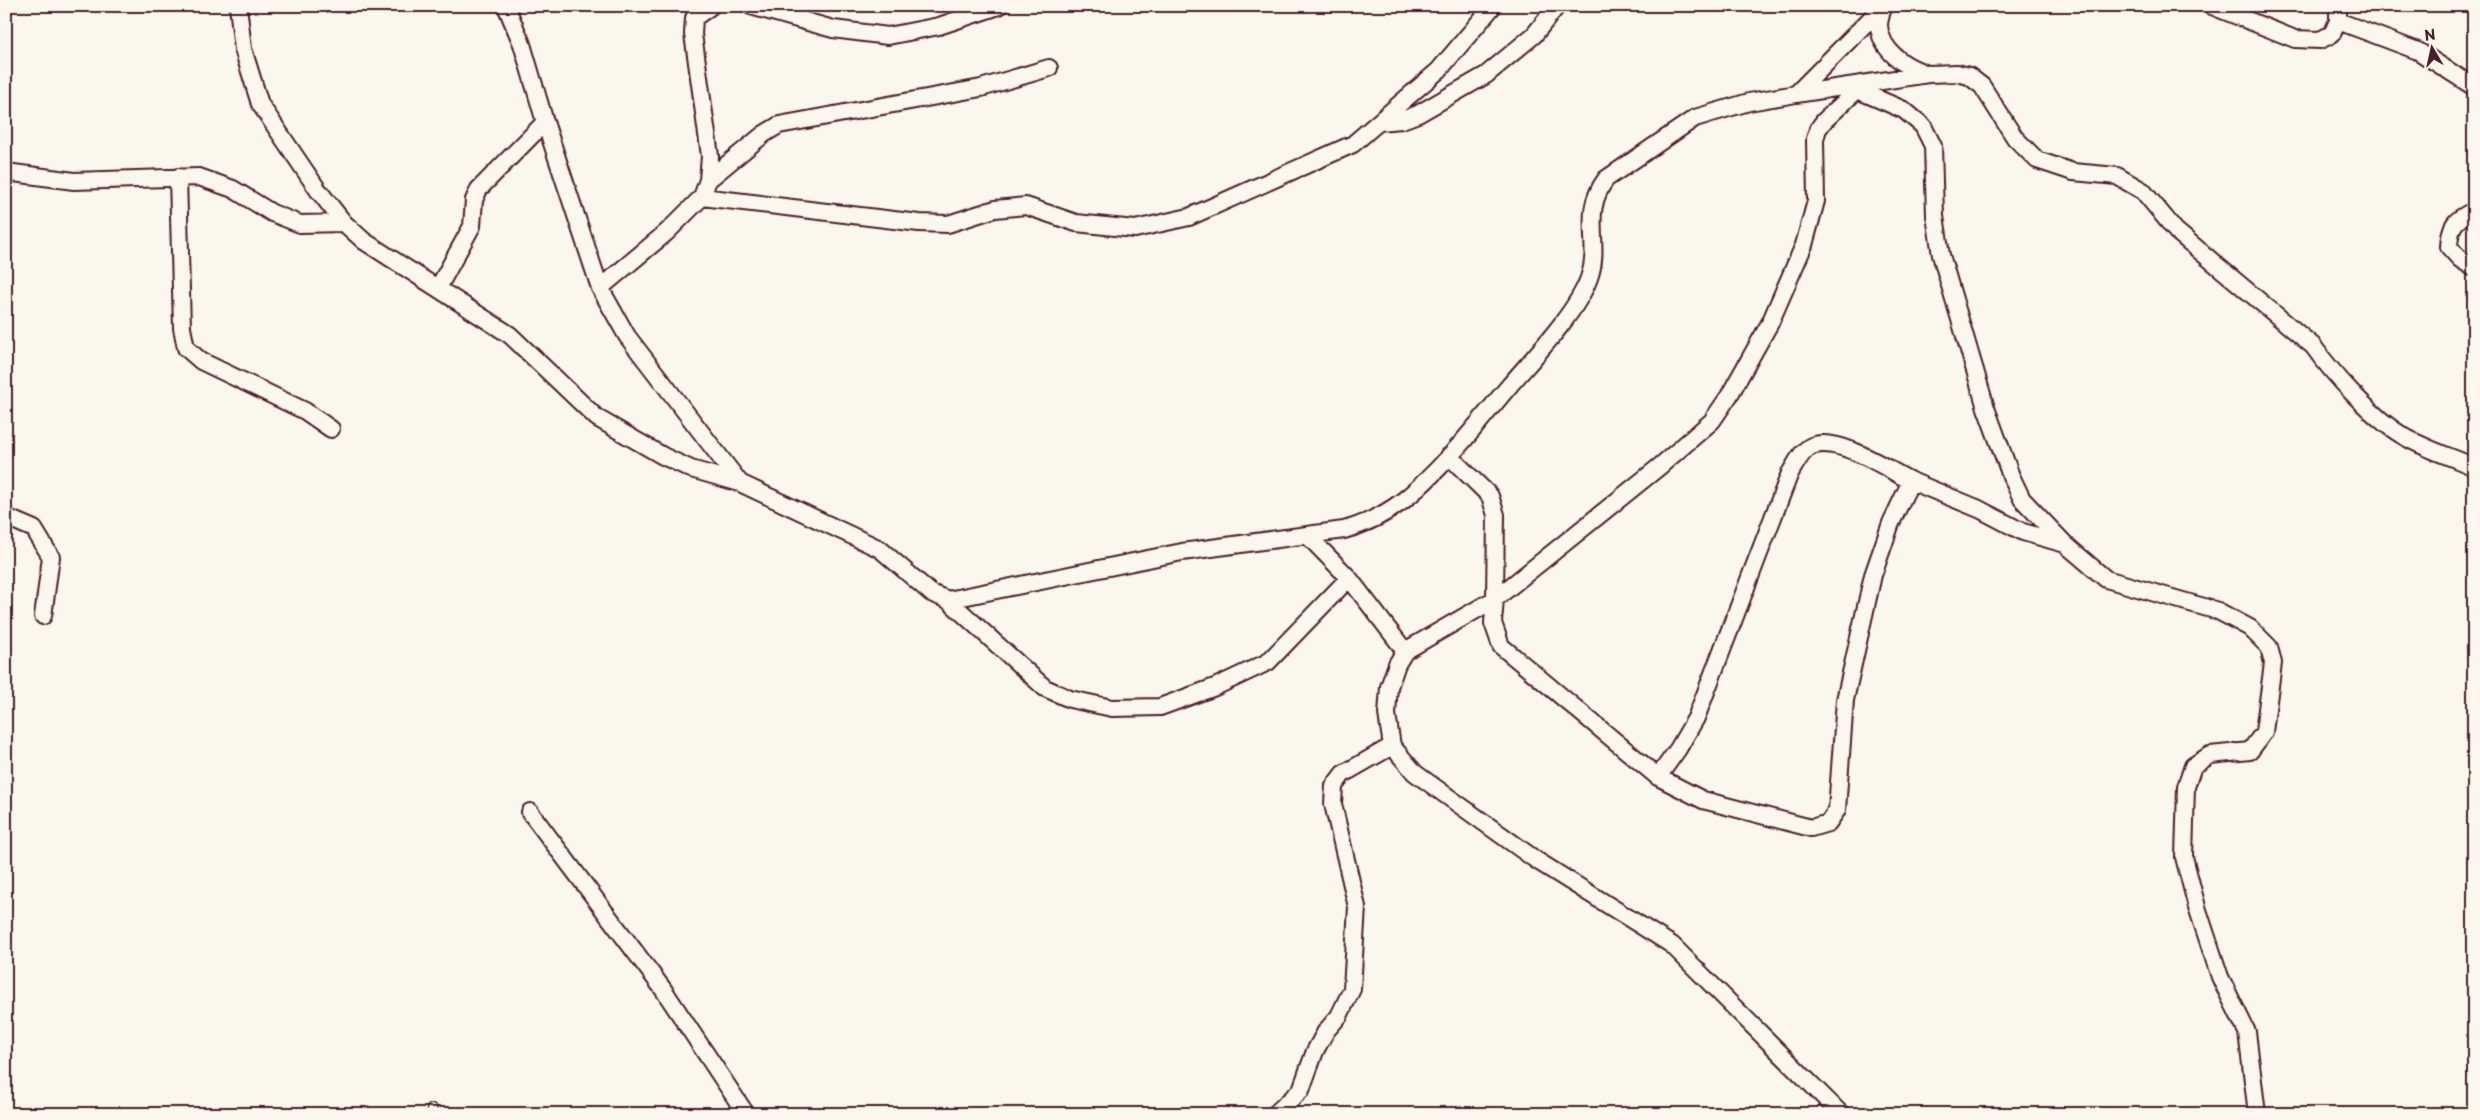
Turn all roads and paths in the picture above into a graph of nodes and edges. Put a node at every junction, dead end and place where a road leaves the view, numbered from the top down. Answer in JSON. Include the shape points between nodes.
{"nodes":[{"id":1,"x":238,"y":6,"type":"edge"},
{"id":2,"x":506,"y":6,"type":"edge"},
{"id":3,"x":711,"y":6,"type":"edge"},
{"id":4,"x":751,"y":6,"type":"edge"},
{"id":5,"x":998,"y":6,"type":"edge"},
{"id":6,"x":1493,"y":6,"type":"edge"},
{"id":7,"x":1557,"y":6,"type":"edge"},
{"id":8,"x":1883,"y":6,"type":"edge"},
{"id":9,"x":2212,"y":6,"type":"edge"},
{"id":10,"x":693,"y":12,"type":"edge"},
{"id":11,"x":2338,"y":13,"type":"edge"},
{"id":12,"x":1049,"y":68,"type":"dead end"},
{"id":13,"x":1928,"y":74,"type":"junction"},
{"id":14,"x":2474,"y":86,"type":"edge"},
{"id":15,"x":1851,"y":88,"type":"junction"},
{"id":16,"x":1796,"y":94,"type":"junction"},
{"id":17,"x":545,"y":122,"type":"junction"},
{"id":18,"x":1379,"y":122,"type":"junction"},
{"id":19,"x":6,"y":172,"type":"edge"},
{"id":20,"x":178,"y":177,"type":"junction"},
{"id":21,"x":708,"y":180,"type":"junction"},
{"id":22,"x":702,"y":197,"type":"junction"},
{"id":23,"x":2474,"y":211,"type":"edge"},
{"id":24,"x":344,"y":223,"type":"junction"},
{"id":25,"x":2474,"y":268,"type":"edge"},
{"id":26,"x":438,"y":288,"type":"junction"},
{"id":27,"x":600,"y":288,"type":"junction"},
{"id":28,"x":331,"y":429,"type":"dead end"},
{"id":29,"x":1450,"y":456,"type":"junction"},
{"id":30,"x":2474,"y":467,"type":"edge"},
{"id":31,"x":1911,"y":481,"type":"junction"},
{"id":32,"x":740,"y":483,"type":"junction"},
{"id":33,"x":6,"y":517,"type":"edge"},
{"id":34,"x":1307,"y":535,"type":"junction"},
{"id":35,"x":2065,"y":544,"type":"junction"},
{"id":36,"x":1350,"y":578,"type":"junction"},
{"id":37,"x":1495,"y":599,"type":"junction"},
{"id":38,"x":948,"y":600,"type":"junction"},
{"id":39,"x":43,"y":616,"type":"dead end"},
{"id":40,"x":1405,"y":651,"type":"junction"},
{"id":41,"x":1392,"y":746,"type":"junction"},
{"id":42,"x":1658,"y":777,"type":"junction"},
{"id":43,"x":530,"y":812,"type":"dead end"},
{"id":44,"x":746,"y":1114,"type":"edge"},
{"id":45,"x":1275,"y":1114,"type":"edge"},
{"id":46,"x":1841,"y":1114,"type":"edge"},
{"id":47,"x":2257,"y":1114,"type":"edge"}],
"edges":[{"from":1,"to":24,"type":"street","via":[[243,49],[260,104]]},
{"from":2,"to":17,"type":"street","via":[[522,44]]},
{"from":3,"to":10,"type":"street"},
{"from":4,"to":5,"type":"street","via":[[833,29],[888,36],[939,26]]},
{"from":6,"to":18,"type":"street","via":[[1439,70]]},
{"from":7,"to":18,"type":"street","via":[[1534,34],[1486,75],[1418,114],[1402,120]]},
{"from":8,"to":13,"type":"street","via":[[1879,25],[1883,40],[1908,68]]},
{"from":8,"to":16,"type":"street"},
{"from":9,"to":11,"type":"street","via":[[2295,39],[2320,40],[2332,34]]},
{"from":10,"to":21,"type":"street","via":[[693,34],[710,156]]},
{"from":11,"to":14,"type":"street","via":[[2418,51]]},
{"from":12,"to":21,"type":"street","via":[[981,88],[779,125]]},
{"from":13,"to":15,"type":"street"},
{"from":13,"to":30,"type":"street","via":[[1957,73],[1969,76],[1982,86],[2015,138],[2037,160],[2073,172],[2117,176],[2143,191],[2176,231],[2313,346],[2387,425]]},
{"from":15,"to":16,"type":"street"},
{"from":15,"to":35,"type":"street","via":[[1904,110],[1923,126],[1933,146],[1934,216],[1941,255],[1986,408],[2010,476],[2022,499]]},
{"from":15,"to":37,"type":"street","via":[[1818,129],[1815,139],[1816,201],[1804,246],[1770,323],[1712,421]]},
{"from":16,"to":29,"type":"street","via":[[1749,102],[1695,118],[1606,179],[1596,193],[1592,213],[1593,260],[1590,277],[1581,295],[1546,343]]},
{"from":17,"to":26,"type":"street","via":[[479,189],[474,200],[472,226]]},
{"from":17,"to":27,"type":"street"},
{"from":18,"to":22,"type":"street","via":[[1353,144],[1258,188],[1189,217],[1135,229],[1076,223],[1026,206],[995,209],[948,224]]},
{"from":19,"to":20,"type":"street","via":[[74,182]]},
{"from":20,"to":24,"type":"street","via":[[199,177],[233,189],[272,213],[300,224]]},
{"from":20,"to":28,"type":"street","via":[[182,328],[186,348],[201,361],[305,411]]},
{"from":21,"to":22,"type":"street"},
{"from":22,"to":27,"type":"street","via":[[668,232]]},
{"from":23,"to":25,"type":"street","via":[[2459,217],[2450,232],[2449,247],[2460,260]]},
{"from":24,"to":26,"type":"street","via":[[364,241]]},
{"from":26,"to":32,"type":"street","via":[[510,335],[598,418],[684,466]]},
{"from":27,"to":32,"type":"street","via":[[627,336]]},
{"from":29,"to":34,"type":"street","via":[[1404,500],[1369,523]]},
{"from":29,"to":37,"type":"street","via":[[1490,496],[1496,515]]},
{"from":31,"to":35,"type":"street","via":[[1979,509],[2023,532]]},
{"from":31,"to":42,"type":"street","via":[[1837,444],[1814,445],[1803,452],[1790,473],[1696,718]]},
{"from":31,"to":42,"type":"street","via":[[1891,523],[1873,575],[1845,700],[1838,810],[1828,823],[1811,828],[1704,800]]},
{"from":32,"to":38,"type":"street","via":[[880,549],[931,593]]},
{"from":33,"to":39,"type":"street","via":[[34,529],[51,556]]},
{"from":34,"to":36,"type":"street"},
{"from":34,"to":38,"type":"street","via":[[1182,552]]},
{"from":35,"to":47,"type":"street","via":[[2106,579],[2218,611],[2250,628],[2269,647],[2273,663],[2264,732],[2250,751],[2210,755],[2193,766],[2186,788],[2184,857],[2220,977],[2247,1032]]},
{"from":36,"to":38,"type":"street","via":[[1268,662],[1215,687],[1160,707],[1112,708],[1070,699],[1045,688]]},
{"from":36,"to":40,"type":"street"},
{"from":37,"to":40,"type":"street"},
{"from":37,"to":42,"type":"street","via":[[1493,623],[1501,646]]},
{"from":40,"to":41,"type":"street","via":[[1389,687],[1387,714]]},
{"from":41,"to":45,"type":"street","via":[[1343,774],[1334,786],[1333,804],[1357,907],[1352,988],[1339,1016],[1315,1051],[1301,1090]]},
{"from":41,"to":46,"type":"street","via":[[1415,773],[1528,854],[1672,945]]},
{"from":43,"to":44,"type":"street","via":[[663,989]]}]}
